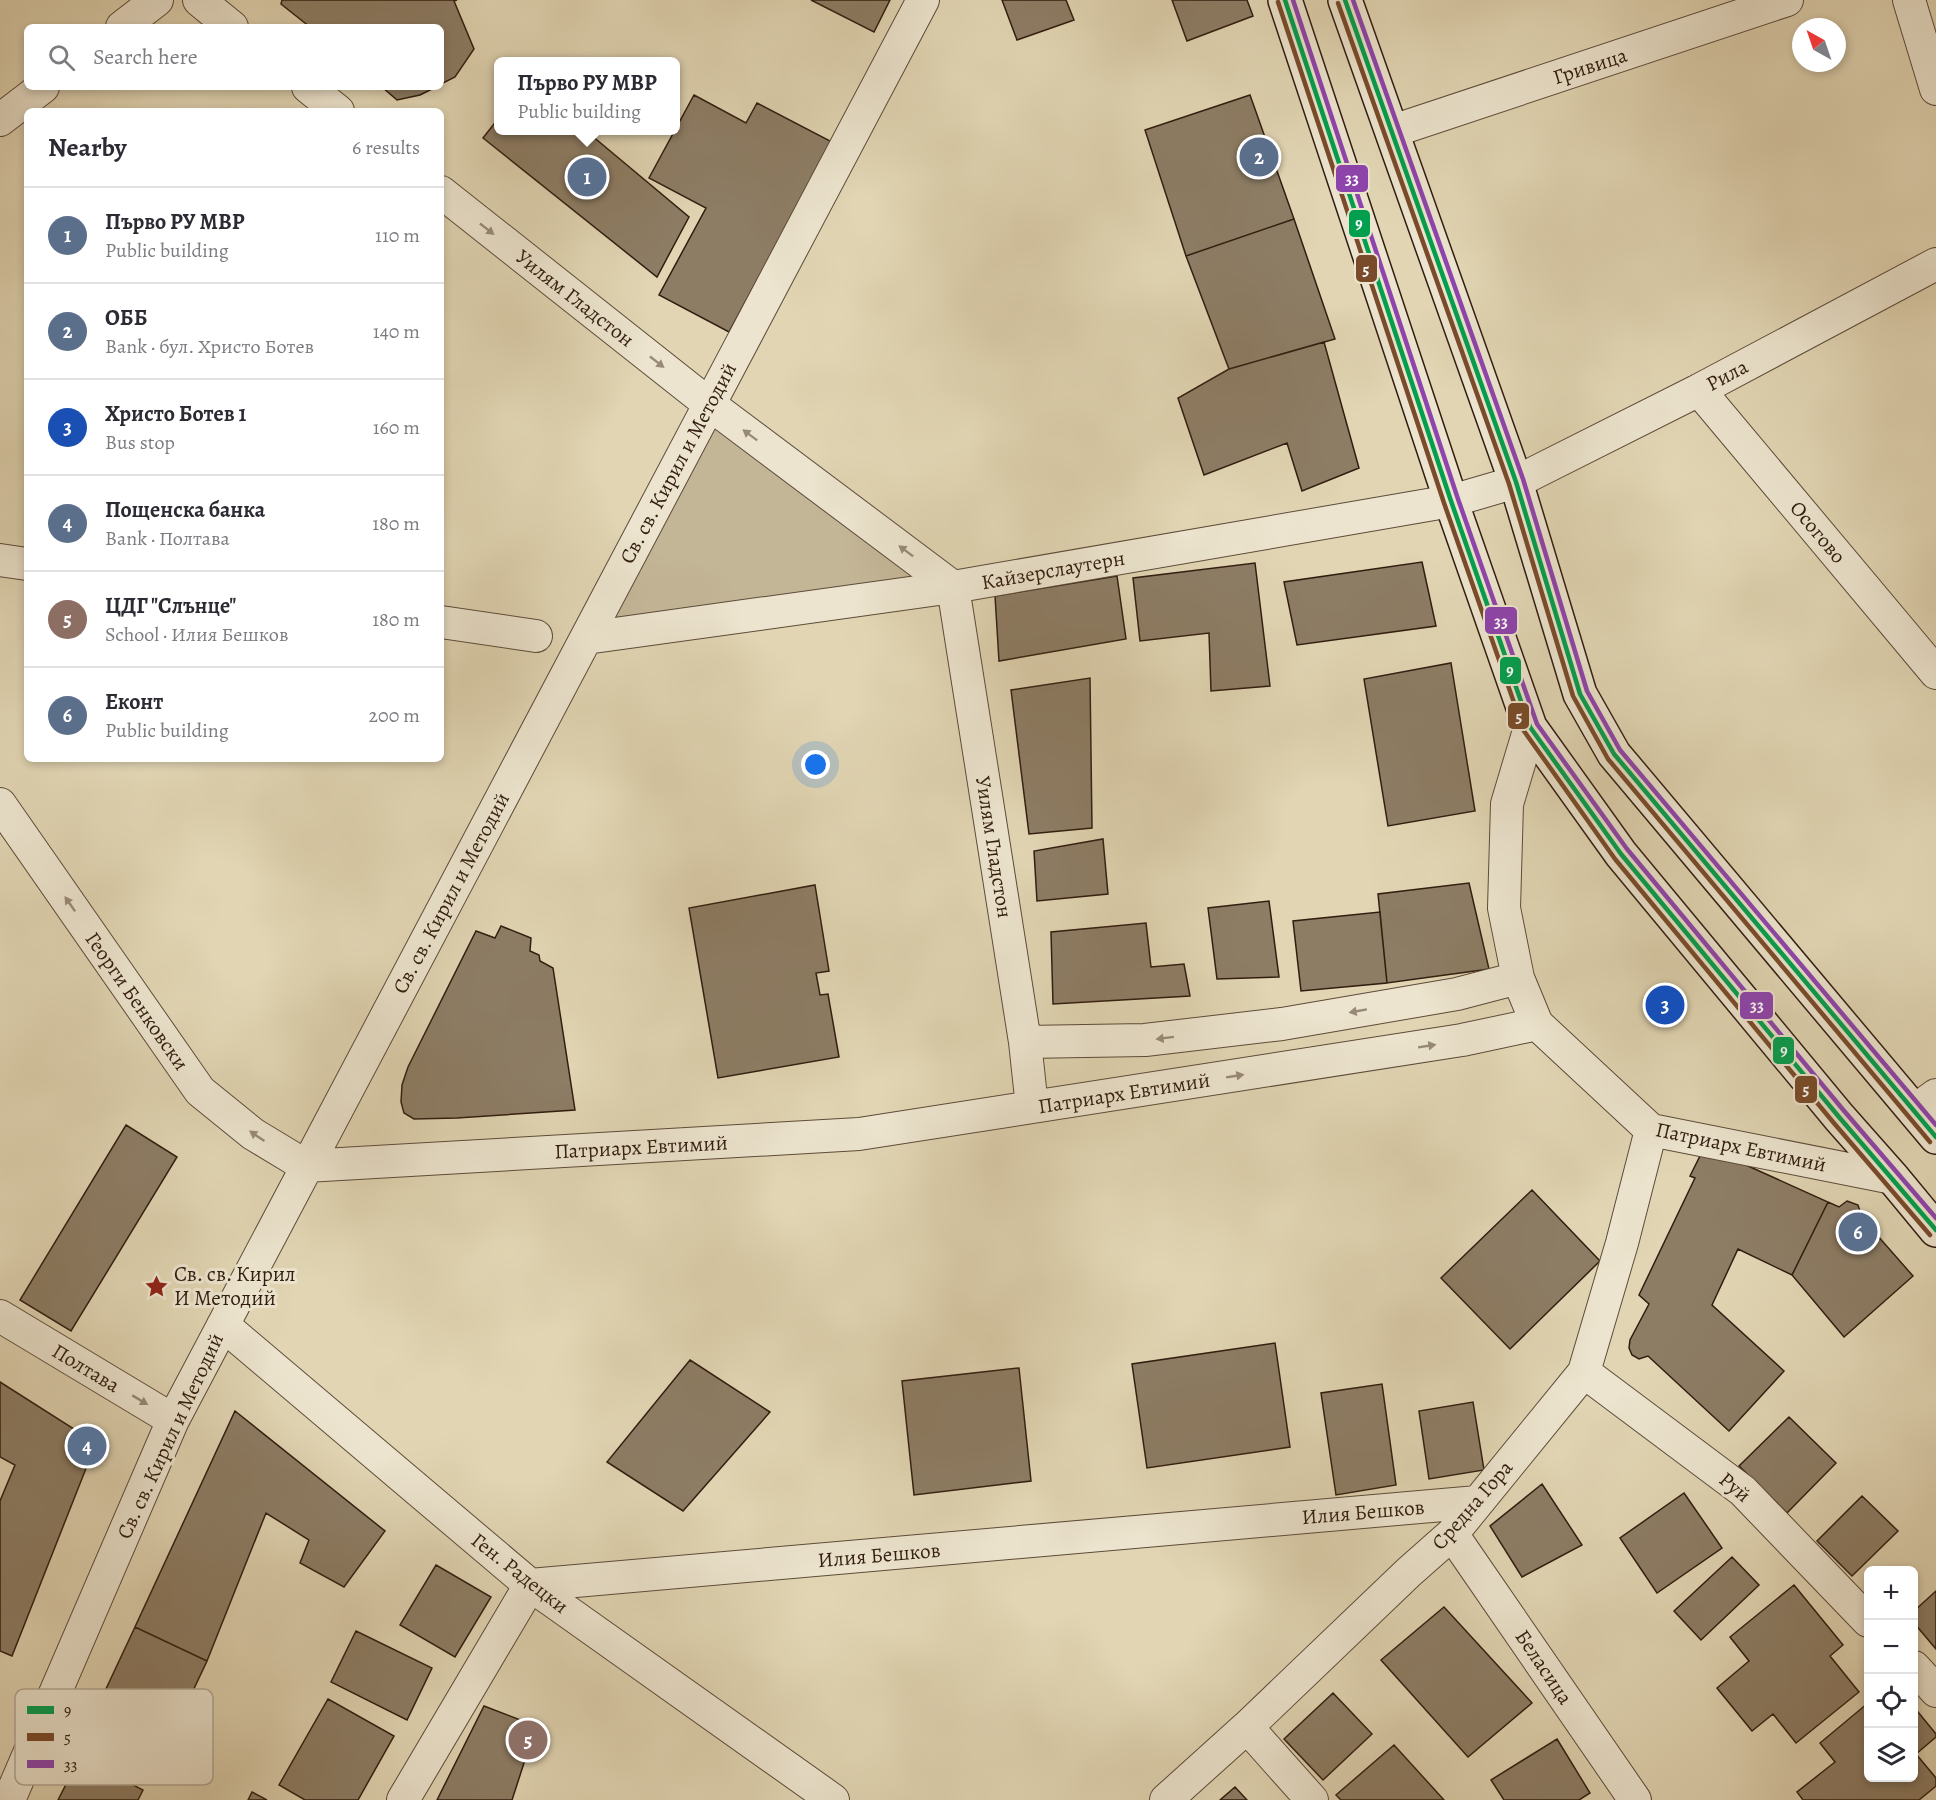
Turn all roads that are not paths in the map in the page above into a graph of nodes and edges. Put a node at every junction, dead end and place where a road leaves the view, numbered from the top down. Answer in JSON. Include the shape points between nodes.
{"nodes":[{"id":1,"x":157,"y":0,"type":"edge"},
{"id":2,"x":199,"y":0,"type":"edge"},
{"id":3,"x":923,"y":0,"type":"edge"},
{"id":4,"x":1285,"y":0,"type":"edge"},
{"id":5,"x":1345,"y":0,"type":"edge"},
{"id":6,"x":1787,"y":0,"type":"edge"},
{"id":7,"x":1909,"y":0,"type":"edge"},
{"id":8,"x":126,"y":24,"type":"edge"},
{"id":9,"x":228,"y":24,"type":"edge"},
{"id":10,"x":1936,"y":88,"type":"edge"},
{"id":11,"x":40,"y":90,"type":"edge"},
{"id":12,"x":312,"y":90,"type":"edge"},
{"id":13,"x":334,"y":108,"type":"edge"},
{"id":14,"x":0,"y":120,"type":"edge"},
{"id":15,"x":1393,"y":131,"type":"junction"},
{"id":16,"x":444,"y":194,"type":"edge"},
{"id":17,"x":1936,"y":264,"type":"edge"},
{"id":18,"x":1699,"y":390,"type":"junction"},
{"id":19,"x":709,"y":404,"type":"junction"},
{"id":20,"x":1516,"y":482,"type":"junction"},
{"id":21,"x":1451,"y":501,"type":"junction"},
{"id":22,"x":0,"y":560,"type":"edge"},
{"id":23,"x":24,"y":564,"type":"edge"},
{"id":24,"x":953,"y":586,"type":"junction"},
{"id":25,"x":444,"y":622,"type":"edge"},
{"id":26,"x":536,"y":636,"type":"dead end"},
{"id":27,"x":586,"y":638,"type":"junction"},
{"id":28,"x":1936,"y":673,"type":"edge"},
{"id":29,"x":1530,"y":727,"type":"junction"},
{"id":30,"x":0,"y":804,"type":"edge"},
{"id":31,"x":1518,"y":978,"type":"junction"},
{"id":32,"x":1537,"y":1024,"type":"junction"},
{"id":33,"x":1025,"y":1042,"type":"junction"},
{"id":34,"x":1925,"y":1103,"type":"edge"},
{"id":35,"x":1032,"y":1107,"type":"junction"},
{"id":36,"x":1651,"y":1130,"type":"junction"},
{"id":37,"x":1936,"y":1137,"type":"edge"},
{"id":38,"x":306,"y":1166,"type":"junction"},
{"id":39,"x":1893,"y":1178,"type":"junction"},
{"id":40,"x":1936,"y":1230,"type":"edge"},
{"id":41,"x":0,"y":1316,"type":"edge"},
{"id":42,"x":223,"y":1324,"type":"junction"},
{"id":43,"x":1584,"y":1372,"type":"junction"},
{"id":44,"x":173,"y":1420,"type":"junction"},
{"id":45,"x":1477,"y":1502,"type":"junction"},
{"id":46,"x":1452,"y":1534,"type":"junction"},
{"id":47,"x":530,"y":1585,"type":"junction"},
{"id":48,"x":1868,"y":1620,"type":"edge"},
{"id":49,"x":1918,"y":1671,"type":"edge"},
{"id":50,"x":57,"y":1689,"type":"edge"},
{"id":51,"x":1936,"y":1691,"type":"edge"},
{"id":52,"x":1247,"y":1727,"type":"junction"},
{"id":53,"x":15,"y":1785,"type":"edge"},
{"id":54,"x":0,"y":1794,"type":"edge"},
{"id":55,"x":9,"y":1800,"type":"edge"},
{"id":56,"x":403,"y":1800,"type":"edge"},
{"id":57,"x":833,"y":1800,"type":"edge"},
{"id":58,"x":1166,"y":1800,"type":"edge"},
{"id":59,"x":1312,"y":1800,"type":"edge"},
{"id":60,"x":1635,"y":1800,"type":"edge"}],
"edges":[{"from":1,"to":8,"type":"street"},
{"from":2,"to":9,"type":"street"},
{"from":3,"to":19,"type":"street","name":"Св. св. Кирил и Методий"},
{"from":4,"to":21,"type":"main road"},
{"from":5,"to":15,"type":"main road"},
{"from":6,"to":15,"type":"street","name":"Гривица"},
{"from":7,"to":10,"type":"street"},
{"from":11,"to":14,"type":"street"},
{"from":12,"to":13,"type":"street"},
{"from":15,"to":20,"type":"main road"},
{"from":16,"to":19,"type":"street","name":"Уилям Гладстон","one_way":true},
{"from":17,"to":18,"type":"street","name":"Рила"},
{"from":18,"to":20,"type":"street","name":"Рила"},
{"from":18,"to":28,"type":"street","name":"Осогово"},
{"from":24,"to":19,"type":"street","name":"Уилям Гладстон","one_way":true},
{"from":19,"to":27,"type":"street","name":"Св. св. Кирил и Методий"},
{"from":20,"to":21,"type":"street","name":"Кайзерслаутерн"},
{"from":20,"to":34,"type":"main road","via":[[1580,694],[1614,754]]},
{"from":21,"to":24,"type":"street","name":"Кайзерслаутерн"},
{"from":21,"to":29,"type":"main road"},
{"from":22,"to":23,"type":"street"},
{"from":24,"to":27,"type":"street","name":"Кайзерслаутерн"},
{"from":24,"to":33,"type":"street","name":"Уилям Гладстон"},
{"from":25,"to":26,"type":"street"},
{"from":27,"to":38,"type":"street","name":"Св. св. Кирил и Методий"},
{"from":29,"to":31,"type":"street","via":[[1507,804],[1504,908]]},
{"from":29,"to":39,"type":"main road","via":[[1621,854]]},
{"from":38,"to":30,"type":"street","name":"Георги Бенковски","one_way":true,"via":[[254,1134],[200,1091]]},
{"from":31,"to":32,"type":"street"},
{"from":31,"to":33,"type":"street","one_way":true,"via":[[1457,994],[1282,1024],[1145,1040]]},
{"from":35,"to":32,"type":"street","name":"Патриарх Евтимий","one_way":true,"via":[[1462,1040]]},
{"from":32,"to":36,"type":"street","name":"Патриарх Евтимий"},
{"from":33,"to":35,"type":"street","name":"Уилям Гладстон"},
{"from":34,"to":37,"type":"main road"},
{"from":35,"to":38,"type":"street","name":"Патриарх Евтимий","via":[[859,1134]]},
{"from":36,"to":39,"type":"street","name":"Патриарх Евтимий"},
{"from":36,"to":43,"type":"street","name":"Средна Гора"},
{"from":38,"to":42,"type":"street","name":"Св. св. Кирил и Методий"},
{"from":39,"to":40,"type":"main road"},
{"from":41,"to":44,"type":"street","name":"Полтава","one_way":true},
{"from":42,"to":44,"type":"street","name":"Св. св. Кирил и Методий"},
{"from":42,"to":47,"type":"street","name":"Ген. Радецки"},
{"from":43,"to":45,"type":"street","name":"Средна Гора"},
{"from":43,"to":48,"type":"street","name":"Руй","via":[[1743,1491]]},
{"from":44,"to":50,"type":"street","name":"Св. св. Кирил и Методий"},
{"from":45,"to":46,"type":"street","name":"Средна Гора"},
{"from":45,"to":47,"type":"street","name":"Илия Бешков"},
{"from":46,"to":52,"type":"street","name":"Средна Гора"},
{"from":46,"to":60,"type":"street","name":"Беласица"},
{"from":47,"to":56,"type":"street"},
{"from":47,"to":57,"type":"street","name":"Ген. Радецки"},
{"from":49,"to":51,"type":"street"},
{"from":52,"to":58,"type":"street","name":"Средна Гора"},
{"from":52,"to":59,"type":"street"},
{"from":53,"to":55,"type":"street","name":"Св. св. Кирил и Методий"},
{"from":54,"to":55,"type":"street"}]}
